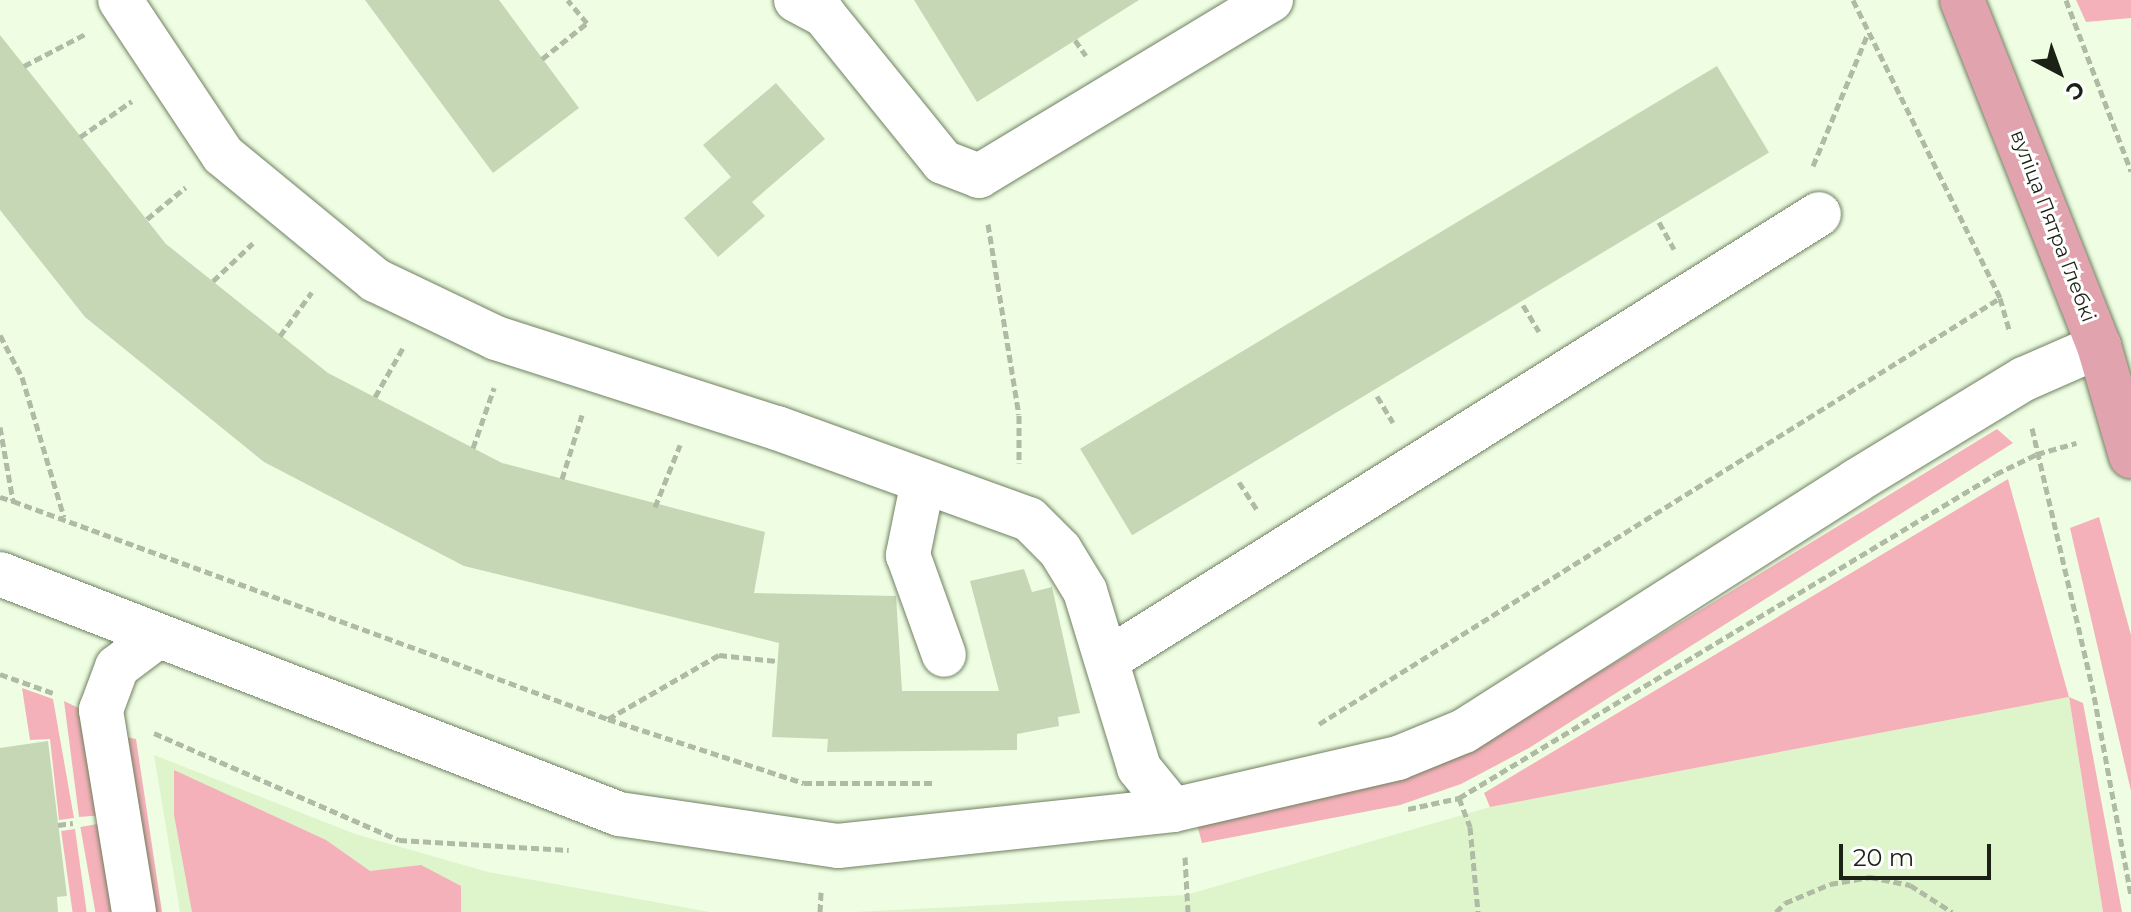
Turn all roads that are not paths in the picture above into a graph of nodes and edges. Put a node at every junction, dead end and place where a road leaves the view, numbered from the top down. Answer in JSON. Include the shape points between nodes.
{"nodes":[{"id":1,"x":796,"y":0,"type":"edge"},
{"id":2,"x":1271,"y":0,"type":"edge"},
{"id":3,"x":1962,"y":0,"type":"edge"},
{"id":4,"x":110,"y":13,"type":"edge"},
{"id":5,"x":1813,"y":196,"type":"road end"},
{"id":6,"x":2099,"y":346,"type":"junction"},
{"id":7,"x":2131,"y":456,"type":"edge"},
{"id":8,"x":923,"y":481,"type":"junction"},
{"id":9,"x":0,"y":574,"type":"edge"},
{"id":10,"x":157,"y":637,"type":"junction"},
{"id":11,"x":944,"y":655,"type":"dead end"},
{"id":12,"x":1107,"y":660,"type":"junction"},
{"id":13,"x":1173,"y":810,"type":"junction"},
{"id":14,"x":134,"y":912,"type":"edge"}],
"edges":[{"from":1,"to":2,"type":"lane","via":[[824,15],[943,162],[979,176]]},
{"from":3,"to":6,"type":"main road","name":"вуліца Пятра Глебкі"},
{"from":4,"to":8,"type":"lane","via":[[223,155],[375,280],[496,338]]},
{"from":5,"to":12,"type":"lane"},
{"from":6,"to":7,"type":"main road","name":"вуліца Пятра Глебкі"},
{"from":6,"to":13,"type":"lane","via":[[2024,379],[1464,731],[1398,758]]},
{"from":8,"to":11,"type":"lane","via":[[908,555]]},
{"from":8,"to":12,"type":"lane","via":[[1029,519],[1060,550],[1085,591]]},
{"from":9,"to":10,"type":"lane"},
{"from":10,"to":13,"type":"lane","via":[[619,814],[838,846]]},
{"from":10,"to":14,"type":"lane","via":[[117,667],[101,710]]},
{"from":12,"to":13,"type":"lane","via":[[1139,768]]}]}
